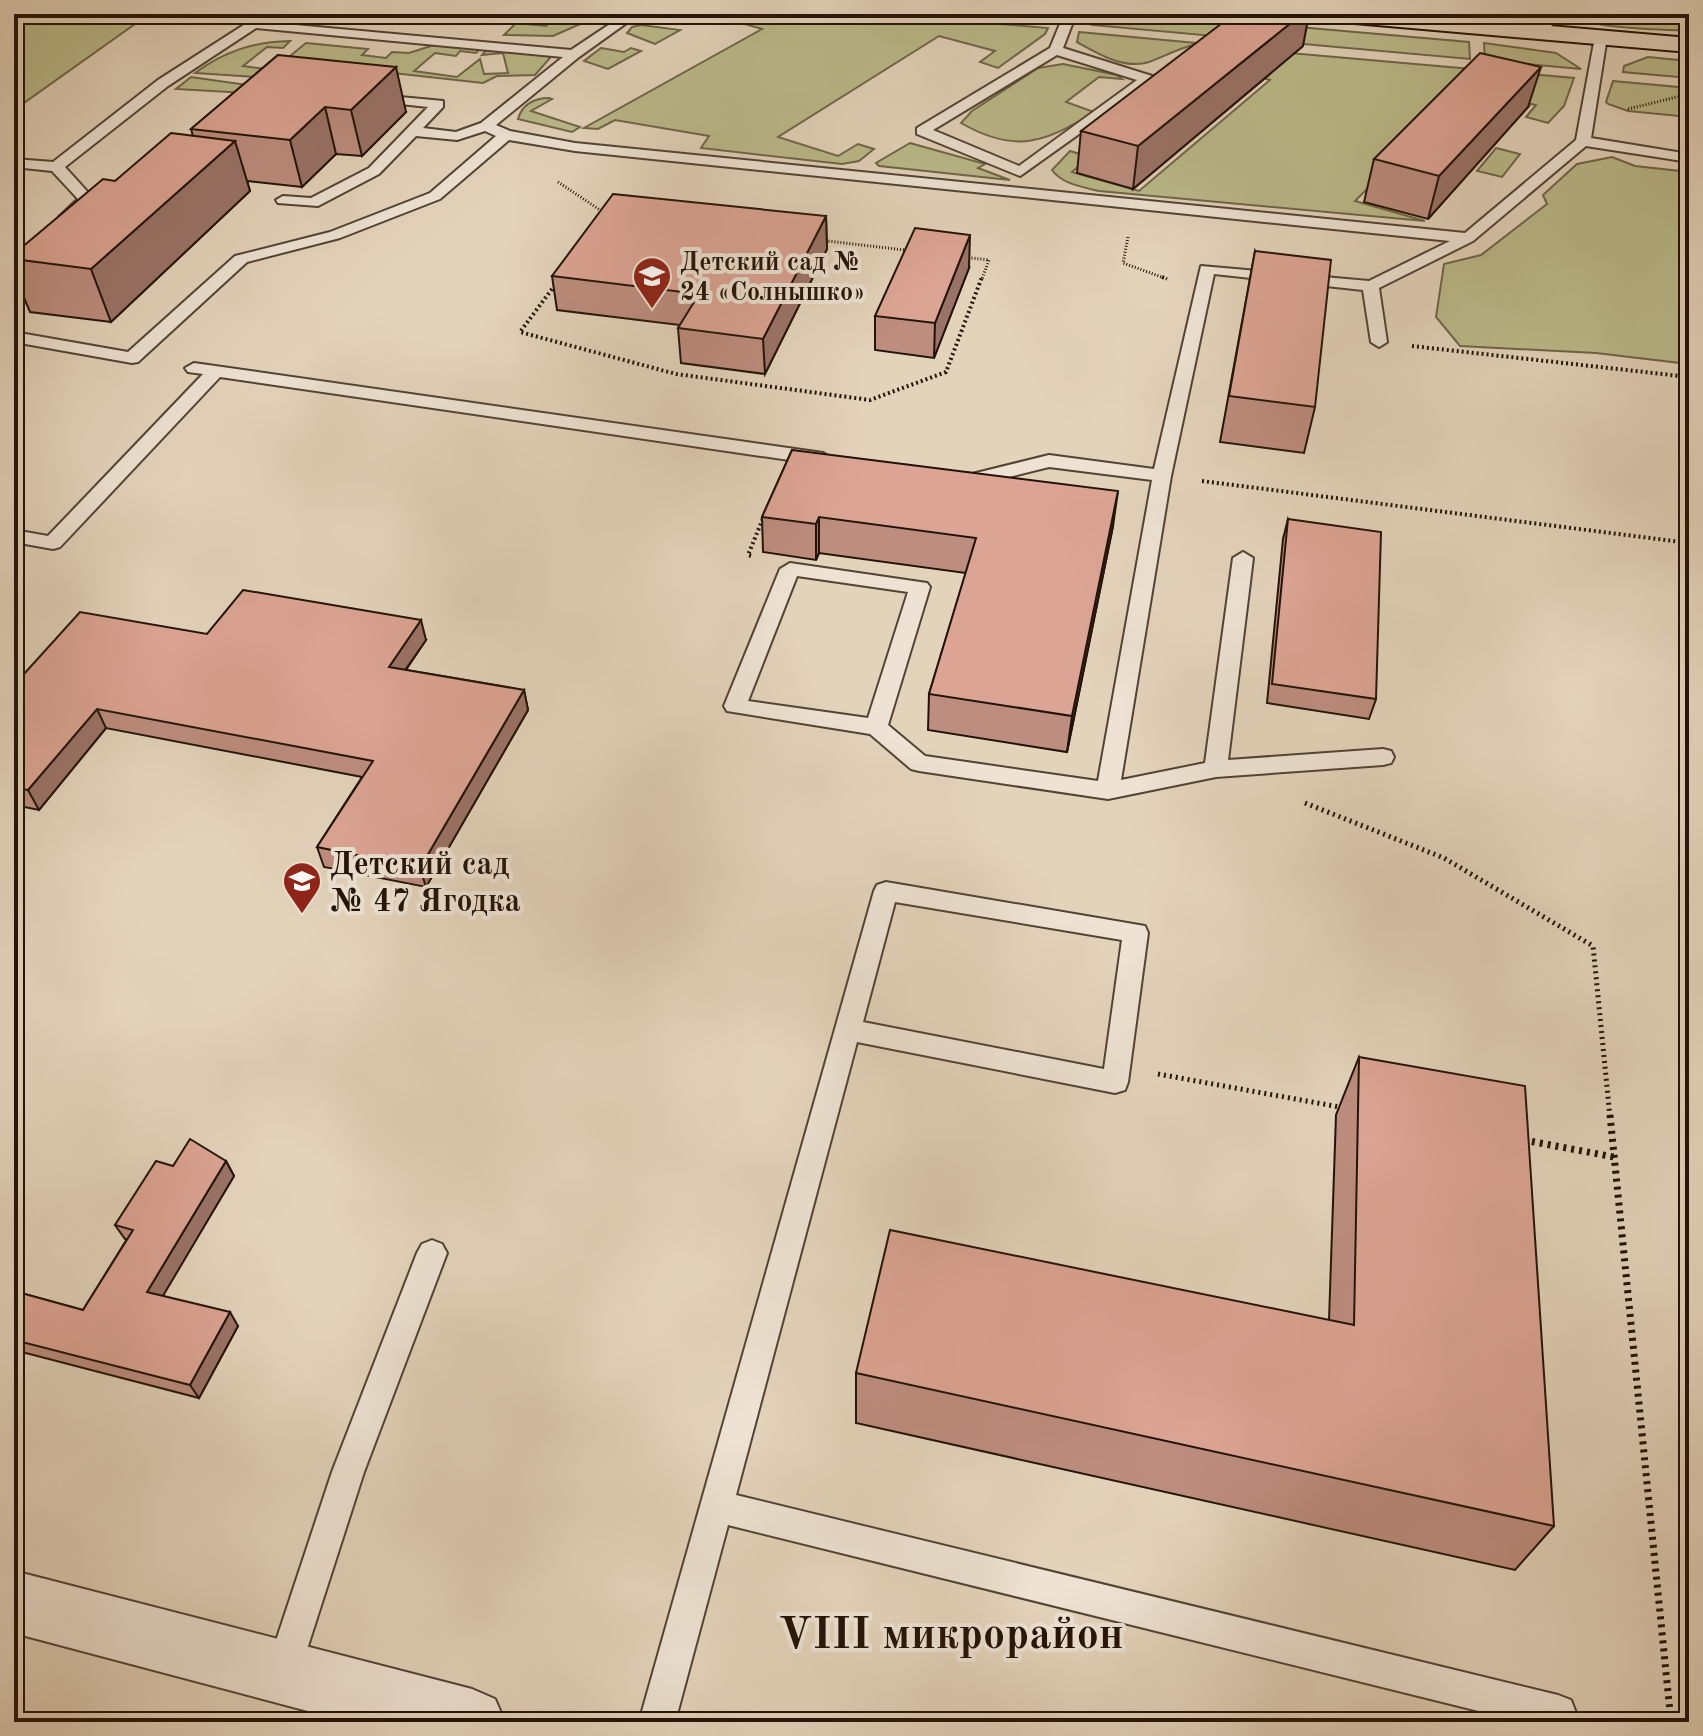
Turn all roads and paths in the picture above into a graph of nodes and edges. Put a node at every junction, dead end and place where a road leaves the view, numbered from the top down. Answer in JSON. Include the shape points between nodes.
{"nodes":[{"id":1,"x":633,"y":14,"type":"edge"},
{"id":2,"x":1070,"y":14,"type":"edge"},
{"id":3,"x":1331,"y":14,"type":"edge"},
{"id":4,"x":1546,"y":23,"type":"edge"},
{"id":5,"x":1601,"y":37,"type":"junction"},
{"id":6,"x":1689,"y":45,"type":"edge"},
{"id":7,"x":1056,"y":50,"type":"junction"},
{"id":8,"x":574,"y":54,"type":"junction"},
{"id":9,"x":1689,"y":94,"type":"edge"},
{"id":10,"x":364,"y":96,"type":"edge"},
{"id":11,"x":1587,"y":118,"type":"junction"},
{"id":12,"x":486,"y":126,"type":"junction"},
{"id":13,"x":412,"y":131,"type":"junction"},
{"id":14,"x":506,"y":135,"type":"junction"},
{"id":15,"x":1583,"y":141,"type":"junction"},
{"id":16,"x":1689,"y":158,"type":"edge"},
{"id":17,"x":14,"y":163,"type":"edge"},
{"id":18,"x":56,"y":167,"type":"junction"},
{"id":19,"x":1020,"y":172,"type":"junction"},
{"id":20,"x":1038,"y":194,"type":"junction"},
{"id":21,"x":283,"y":200,"type":"edge"},
{"id":22,"x":1135,"y":204,"type":"junction"},
{"id":23,"x":55,"y":227,"type":"edge"},
{"id":24,"x":1468,"y":238,"type":"junction"},
{"id":25,"x":1371,"y":286,"type":"junction"},
{"id":26,"x":1202,"y":291,"type":"junction"},
{"id":27,"x":14,"y":337,"type":"edge"},
{"id":28,"x":1379,"y":342,"type":"joint"},
{"id":29,"x":194,"y":368,"type":"dead end"},
{"id":30,"x":216,"y":371,"type":"junction"},
{"id":31,"x":946,"y":372,"type":"joint"},
{"id":32,"x":1689,"y":377,"type":"edge"},
{"id":33,"x":791,"y":454,"type":"junction"},
{"id":34,"x":842,"y":462,"type":"edge"},
{"id":35,"x":943,"y":476,"type":"edge"},
{"id":36,"x":1162,"y":476,"type":"junction"},
{"id":37,"x":14,"y":536,"type":"edge"},
{"id":38,"x":1689,"y":543,"type":"edge"},
{"id":39,"x":1243,"y":558,"type":"dead end"},
{"id":40,"x":790,"y":569,"type":"junction"},
{"id":41,"x":876,"y":727,"type":"junction"},
{"id":42,"x":1383,"y":757,"type":"dead end"},
{"id":43,"x":1216,"y":769,"type":"junction"},
{"id":44,"x":1108,"y":791,"type":"junction"},
{"id":45,"x":1302,"y":802,"type":"dead end"},
{"id":46,"x":848,"y":1030,"type":"junction"},
{"id":47,"x":1117,"y":1066,"type":"junction"},
{"id":48,"x":1350,"y":1109,"type":"dead end"},
{"id":49,"x":1521,"y":1140,"type":"edge"},
{"id":50,"x":1614,"y":1157,"type":"junction"},
{"id":51,"x":432,"y":1253,"type":"dead end"},
{"id":52,"x":716,"y":1506,"type":"junction"},
{"id":53,"x":14,"y":1602,"type":"edge"},
{"id":54,"x":283,"y":1671,"type":"junction"},
{"id":55,"x":1558,"y":1713,"type":"dead end"},
{"id":56,"x":472,"y":1722,"type":"edge"},
{"id":57,"x":657,"y":1722,"type":"edge"},
{"id":58,"x":1671,"y":1722,"type":"edge"}],
"edges":[{"from":1,"to":8,"type":"lane"},
{"from":2,"to":7,"type":"lane"},
{"from":3,"to":4,"type":"main road"},
{"from":4,"to":5,"type":"main road"},
{"from":5,"to":6,"type":"main road"},
{"from":5,"to":11,"type":"lane"},
{"from":7,"to":19,"type":"lane","via":[[1147,79]]},
{"from":7,"to":19,"type":"lane","via":[[922,131]]},
{"from":8,"to":12,"type":"lane"},
{"from":8,"to":18,"type":"lane","via":[[254,24],[163,83]]},
{"from":9,"to":11,"type":"path"},
{"from":10,"to":13,"type":"lane","via":[[438,104]]},
{"from":11,"to":15,"type":"lane"},
{"from":12,"to":13,"type":"lane","via":[[457,136]]},
{"from":12,"to":14,"type":"lane"},
{"from":13,"to":21,"type":"lane","via":[[374,171],[313,203]]},
{"from":14,"to":20,"type":"lane","via":[[575,147]]},
{"from":14,"to":27,"type":"lane","via":[[435,196],[335,235],[241,259],[132,358]]},
{"from":15,"to":16,"type":"lane"},
{"from":15,"to":24,"type":"lane"},
{"from":17,"to":18,"type":"lane"},
{"from":18,"to":23,"type":"lane","via":[[87,199]]},
{"from":19,"to":20,"type":"lane"},
{"from":20,"to":22,"type":"lane"},
{"from":22,"to":24,"type":"lane"},
{"from":22,"to":26,"type":"path","via":[[1123,263]]},
{"from":24,"to":25,"type":"lane"},
{"from":25,"to":26,"type":"lane","via":[[1207,269]]},
{"from":25,"to":28,"type":"lane"},
{"from":26,"to":36,"type":"lane"},
{"from":28,"to":32,"type":"path"},
{"from":29,"to":30,"type":"lane"},
{"from":30,"to":33,"type":"lane"},
{"from":30,"to":37,"type":"lane","via":[[53,543]]},
{"from":31,"to":31,"type":"path","via":[[989,260],[607,215],[520,332],[676,374],[870,400]]},
{"from":33,"to":34,"type":"lane"},
{"from":33,"to":40,"type":"path","via":[[748,555]]},
{"from":35,"to":36,"type":"lane","via":[[972,480],[1049,461]]},
{"from":36,"to":38,"type":"path"},
{"from":36,"to":44,"type":"lane"},
{"from":39,"to":43,"type":"lane"},
{"from":40,"to":41,"type":"lane","via":[[920,587]]},
{"from":40,"to":41,"type":"lane","via":[[735,706]]},
{"from":41,"to":44,"type":"lane","via":[[917,772]]},
{"from":42,"to":43,"type":"lane"},
{"from":43,"to":44,"type":"lane"},
{"from":45,"to":50,"type":"path","via":[[1444,858],[1593,946]]},
{"from":46,"to":47,"type":"lane","via":[[1115,1082]]},
{"from":46,"to":47,"type":"lane","via":[[886,891],[1136,933]]},
{"from":46,"to":52,"type":"lane"},
{"from":47,"to":48,"type":"path"},
{"from":49,"to":50,"type":"path"},
{"from":50,"to":58,"type":"path"},
{"from":51,"to":54,"type":"lane","via":[[348,1472]]},
{"from":52,"to":55,"type":"lane"},
{"from":52,"to":57,"type":"lane"},
{"from":53,"to":54,"type":"street"},
{"from":54,"to":56,"type":"street"}]}
